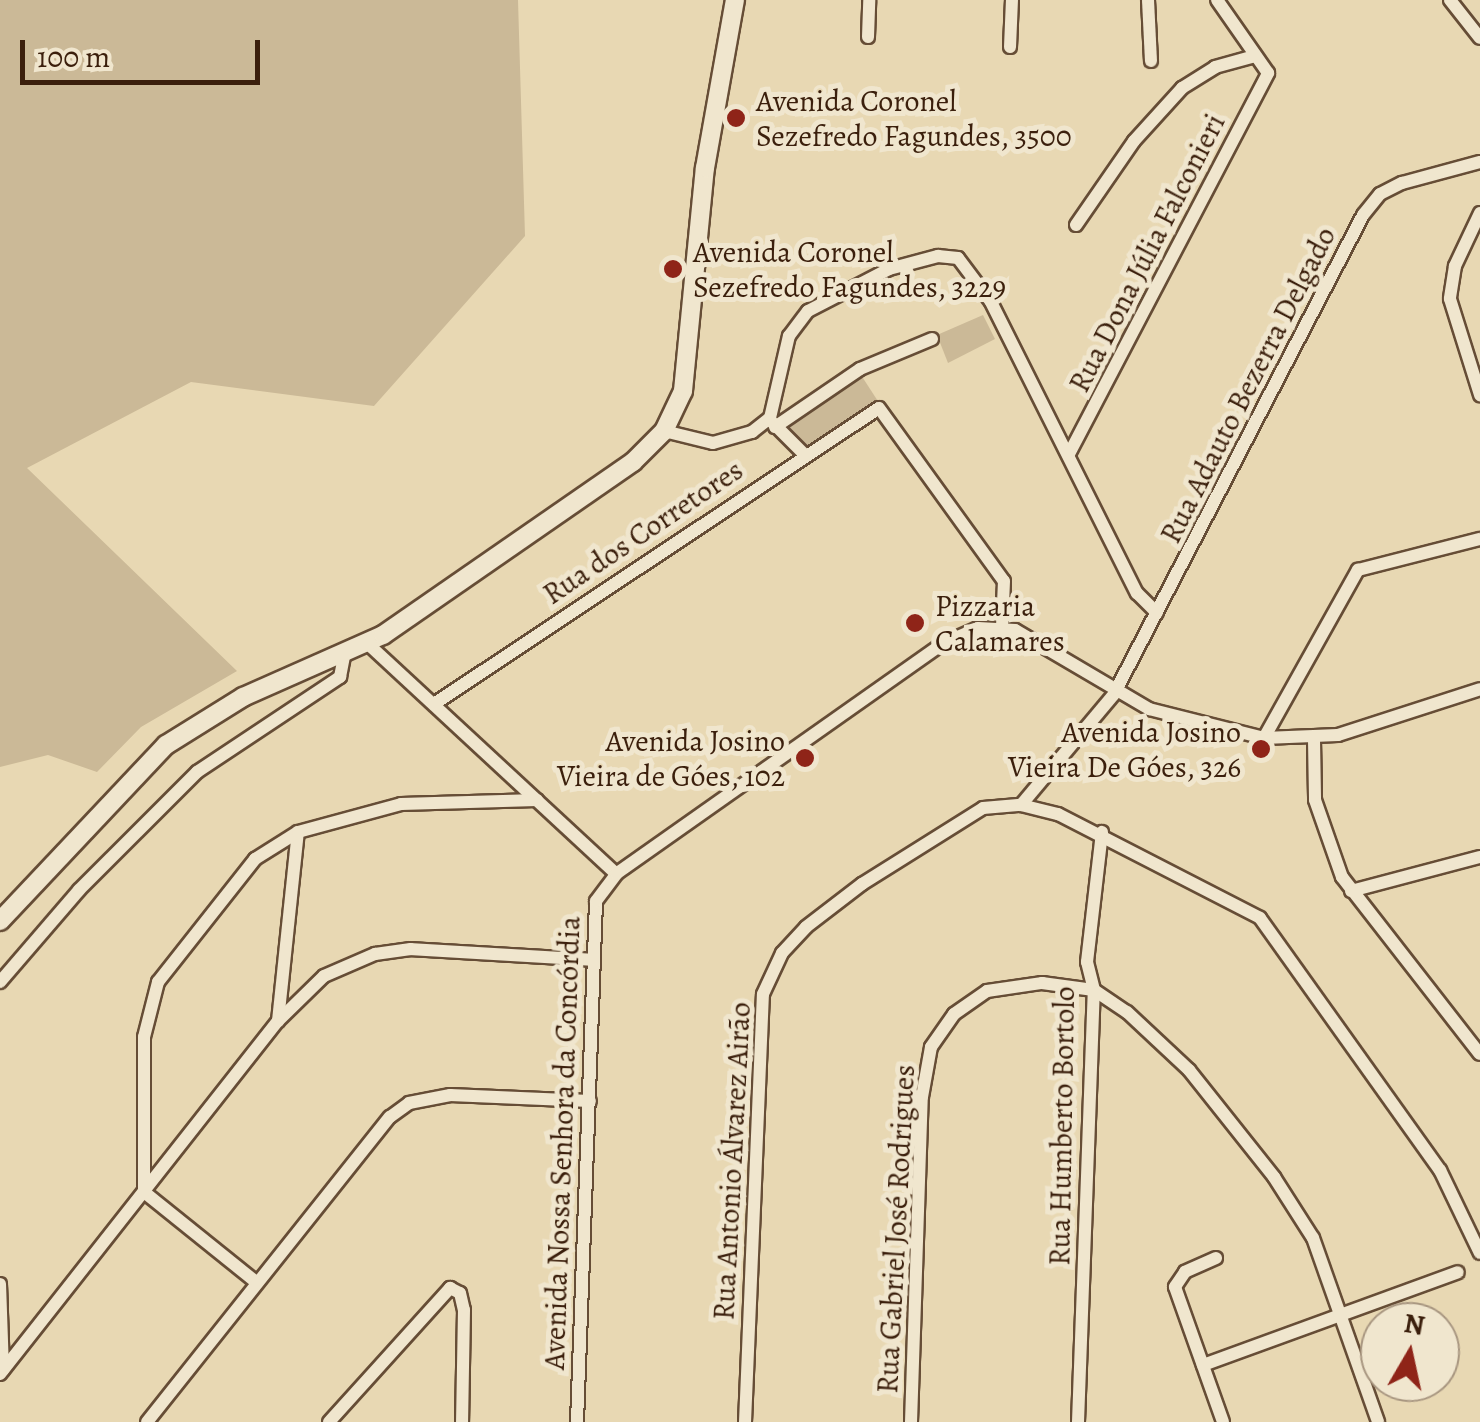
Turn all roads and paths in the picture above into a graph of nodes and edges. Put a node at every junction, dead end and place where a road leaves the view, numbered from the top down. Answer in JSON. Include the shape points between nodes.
{"nodes":[{"id":1,"x":735,"y":0,"type":"edge"},
{"id":2,"x":870,"y":0,"type":"edge"},
{"id":3,"x":1012,"y":0,"type":"edge"},
{"id":4,"x":1148,"y":0,"type":"edge"},
{"id":5,"x":1217,"y":0,"type":"edge"},
{"id":6,"x":1450,"y":0,"type":"edge"},
{"id":7,"x":868,"y":37,"type":"dead end"},
{"id":8,"x":1480,"y":38,"type":"edge"},
{"id":9,"x":1010,"y":47,"type":"dead end"},
{"id":10,"x":1254,"y":56,"type":"junction"},
{"id":11,"x":1150,"y":61,"type":"dead end"},
{"id":12,"x":1480,"y":162,"type":"edge"},
{"id":13,"x":1480,"y":213,"type":"edge"},
{"id":14,"x":1076,"y":225,"type":"dead end"},
{"id":15,"x":932,"y":339,"type":"dead end"},
{"id":16,"x":1480,"y":395,"type":"edge"},
{"id":17,"x":772,"y":423,"type":"junction"},
{"id":18,"x":664,"y":431,"type":"junction"},
{"id":19,"x":1069,"y":454,"type":"junction"},
{"id":20,"x":805,"y":455,"type":"junction"},
{"id":21,"x":1480,"y":539,"type":"edge"},
{"id":22,"x":1157,"y":613,"type":"junction"},
{"id":23,"x":1002,"y":626,"type":"junction"},
{"id":24,"x":368,"y":644,"type":"junction"},
{"id":25,"x":344,"y":656,"type":"junction"},
{"id":26,"x":1480,"y":689,"type":"edge"},
{"id":27,"x":1114,"y":694,"type":"junction"},
{"id":28,"x":434,"y":704,"type":"junction"},
{"id":29,"x":1264,"y":738,"type":"junction"},
{"id":30,"x":1314,"y":740,"type":"junction"},
{"id":31,"x":537,"y":800,"type":"junction"},
{"id":32,"x":1021,"y":805,"type":"junction"},
{"id":33,"x":298,"y":832,"type":"junction"},
{"id":34,"x":1102,"y":832,"type":"junction"},
{"id":35,"x":1480,"y":857,"type":"edge"},
{"id":36,"x":616,"y":874,"type":"junction"},
{"id":37,"x":1351,"y":892,"type":"junction"},
{"id":38,"x":0,"y":921,"type":"edge"},
{"id":39,"x":594,"y":960,"type":"junction"},
{"id":40,"x":0,"y":982,"type":"edge"},
{"id":41,"x":1094,"y":990,"type":"junction"},
{"id":42,"x":278,"y":1021,"type":"junction"},
{"id":43,"x":1480,"y":1054,"type":"edge"},
{"id":44,"x":590,"y":1101,"type":"junction"},
{"id":45,"x":144,"y":1192,"type":"junction"},
{"id":46,"x":1480,"y":1252,"type":"edge"},
{"id":47,"x":1216,"y":1258,"type":"dead end"},
{"id":48,"x":1458,"y":1272,"type":"dead end"},
{"id":49,"x":256,"y":1282,"type":"junction"},
{"id":50,"x":0,"y":1284,"type":"edge"},
{"id":51,"x":1340,"y":1312,"type":"junction"},
{"id":52,"x":1203,"y":1365,"type":"junction"},
{"id":53,"x":2,"y":1372,"type":"edge"},
{"id":54,"x":147,"y":1422,"type":"edge"},
{"id":55,"x":328,"y":1422,"type":"edge"},
{"id":56,"x":462,"y":1422,"type":"edge"},
{"id":57,"x":577,"y":1422,"type":"edge"},
{"id":58,"x":745,"y":1422,"type":"edge"},
{"id":59,"x":911,"y":1422,"type":"edge"},
{"id":60,"x":1078,"y":1422,"type":"edge"},
{"id":61,"x":1223,"y":1422,"type":"edge"},
{"id":62,"x":1378,"y":1422,"type":"edge"}],
"edges":[{"from":1,"to":18,"type":"main road","via":[[705,168],[683,391]]},
{"from":2,"to":7,"type":"street"},
{"from":3,"to":9,"type":"street"},
{"from":4,"to":11,"type":"street"},
{"from":5,"to":10,"type":"street"},
{"from":6,"to":8,"type":"street"},
{"from":10,"to":14,"type":"street","via":[[1182,88],[1116,164]]},
{"from":10,"to":19,"type":"street","name":"Rua Dona Júlia Falconieri","via":[[1268,73]]},
{"from":12,"to":22,"type":"street","name":"Rua Adauto Bezerra Delgado","via":[[1431,172],[1373,201]]},
{"from":13,"to":16,"type":"street","via":[[1450,282]]},
{"from":15,"to":17,"type":"street","via":[[860,369]]},
{"from":17,"to":18,"type":"street","via":[[728,441],[698,443]]},
{"from":17,"to":19,"type":"street","via":[[789,336],[800,318],[889,270],[949,256],[976,277]]},
{"from":17,"to":20,"type":"street"},
{"from":18,"to":24,"type":"main road","via":[[633,462]]},
{"from":19,"to":22,"type":"street","via":[[1137,593]]},
{"from":20,"to":23,"type":"street","name":"Rua dos Corretores","via":[[883,410],[1004,580]]},
{"from":20,"to":28,"type":"street","name":"Rua dos Corretores"},
{"from":21,"to":29,"type":"street","via":[[1358,570]]},
{"from":22,"to":27,"type":"street","name":"Rua Adauto Bezerra Delgado"},
{"from":23,"to":27,"type":"street"},
{"from":23,"to":36,"type":"street","via":[[967,631],[942,644]]},
{"from":24,"to":25,"type":"main road"},
{"from":24,"to":28,"type":"street"},
{"from":25,"to":38,"type":"main road","via":[[243,697],[166,745]]},
{"from":25,"to":40,"type":"street","via":[[340,677],[198,772],[78,890]]},
{"from":26,"to":30,"type":"street"},
{"from":27,"to":29,"type":"street","via":[[1178,718]]},
{"from":27,"to":32,"type":"street","name":"Rua Adauto Bezerra Delgado"},
{"from":28,"to":31,"type":"street"},
{"from":29,"to":30,"type":"street"},
{"from":30,"to":37,"type":"street","via":[[1324,842]]},
{"from":31,"to":33,"type":"street","via":[[402,804]]},
{"from":31,"to":36,"type":"street"},
{"from":32,"to":34,"type":"street"},
{"from":32,"to":58,"type":"street","name":"Rua Antonio Álvarez Airão","via":[[983,808],[862,884],[792,939],[772,973],[759,1011]]},
{"from":33,"to":42,"type":"street"},
{"from":33,"to":45,"type":"street","via":[[255,859],[235,881],[151,998],[143,1074]]},
{"from":34,"to":41,"type":"street","name":"Rua Humberto Bortolo","via":[[1087,962]]},
{"from":34,"to":46,"type":"street","via":[[1260,918],[1440,1170]]},
{"from":35,"to":37,"type":"street"},
{"from":36,"to":39,"type":"street","name":"Avenida Nossa Senhora da Concórdia","via":[[596,900]]},
{"from":37,"to":43,"type":"street"},
{"from":39,"to":42,"type":"street","via":[[446,950],[375,954],[324,976]]},
{"from":39,"to":44,"type":"street","name":"Avenida Nossa Senhora da Concórdia"},
{"from":41,"to":51,"type":"street","via":[[1166,1046],[1274,1177],[1313,1238]]},
{"from":41,"to":59,"type":"street","name":"Rua Gabriel José Rodrigues","via":[[1042,982],[987,992],[954,1014],[931,1047],[922,1097]]},
{"from":41,"to":60,"type":"street","name":"Rua Humberto Bortolo"},
{"from":42,"to":45,"type":"street"},
{"from":44,"to":49,"type":"street","via":[[450,1095],[410,1104],[354,1156]]},
{"from":44,"to":57,"type":"street","name":"Avenida Nossa Senhora da Concórdia"},
{"from":45,"to":49,"type":"street"},
{"from":45,"to":53,"type":"street"},
{"from":47,"to":52,"type":"street","via":[[1185,1272],[1175,1287]]},
{"from":48,"to":51,"type":"street"},
{"from":49,"to":54,"type":"street"},
{"from":50,"to":53,"type":"street"},
{"from":51,"to":52,"type":"street"},
{"from":51,"to":62,"type":"street"},
{"from":52,"to":61,"type":"street"},
{"from":55,"to":56,"type":"street","via":[[450,1288],[460,1294],[464,1310]]}]}
